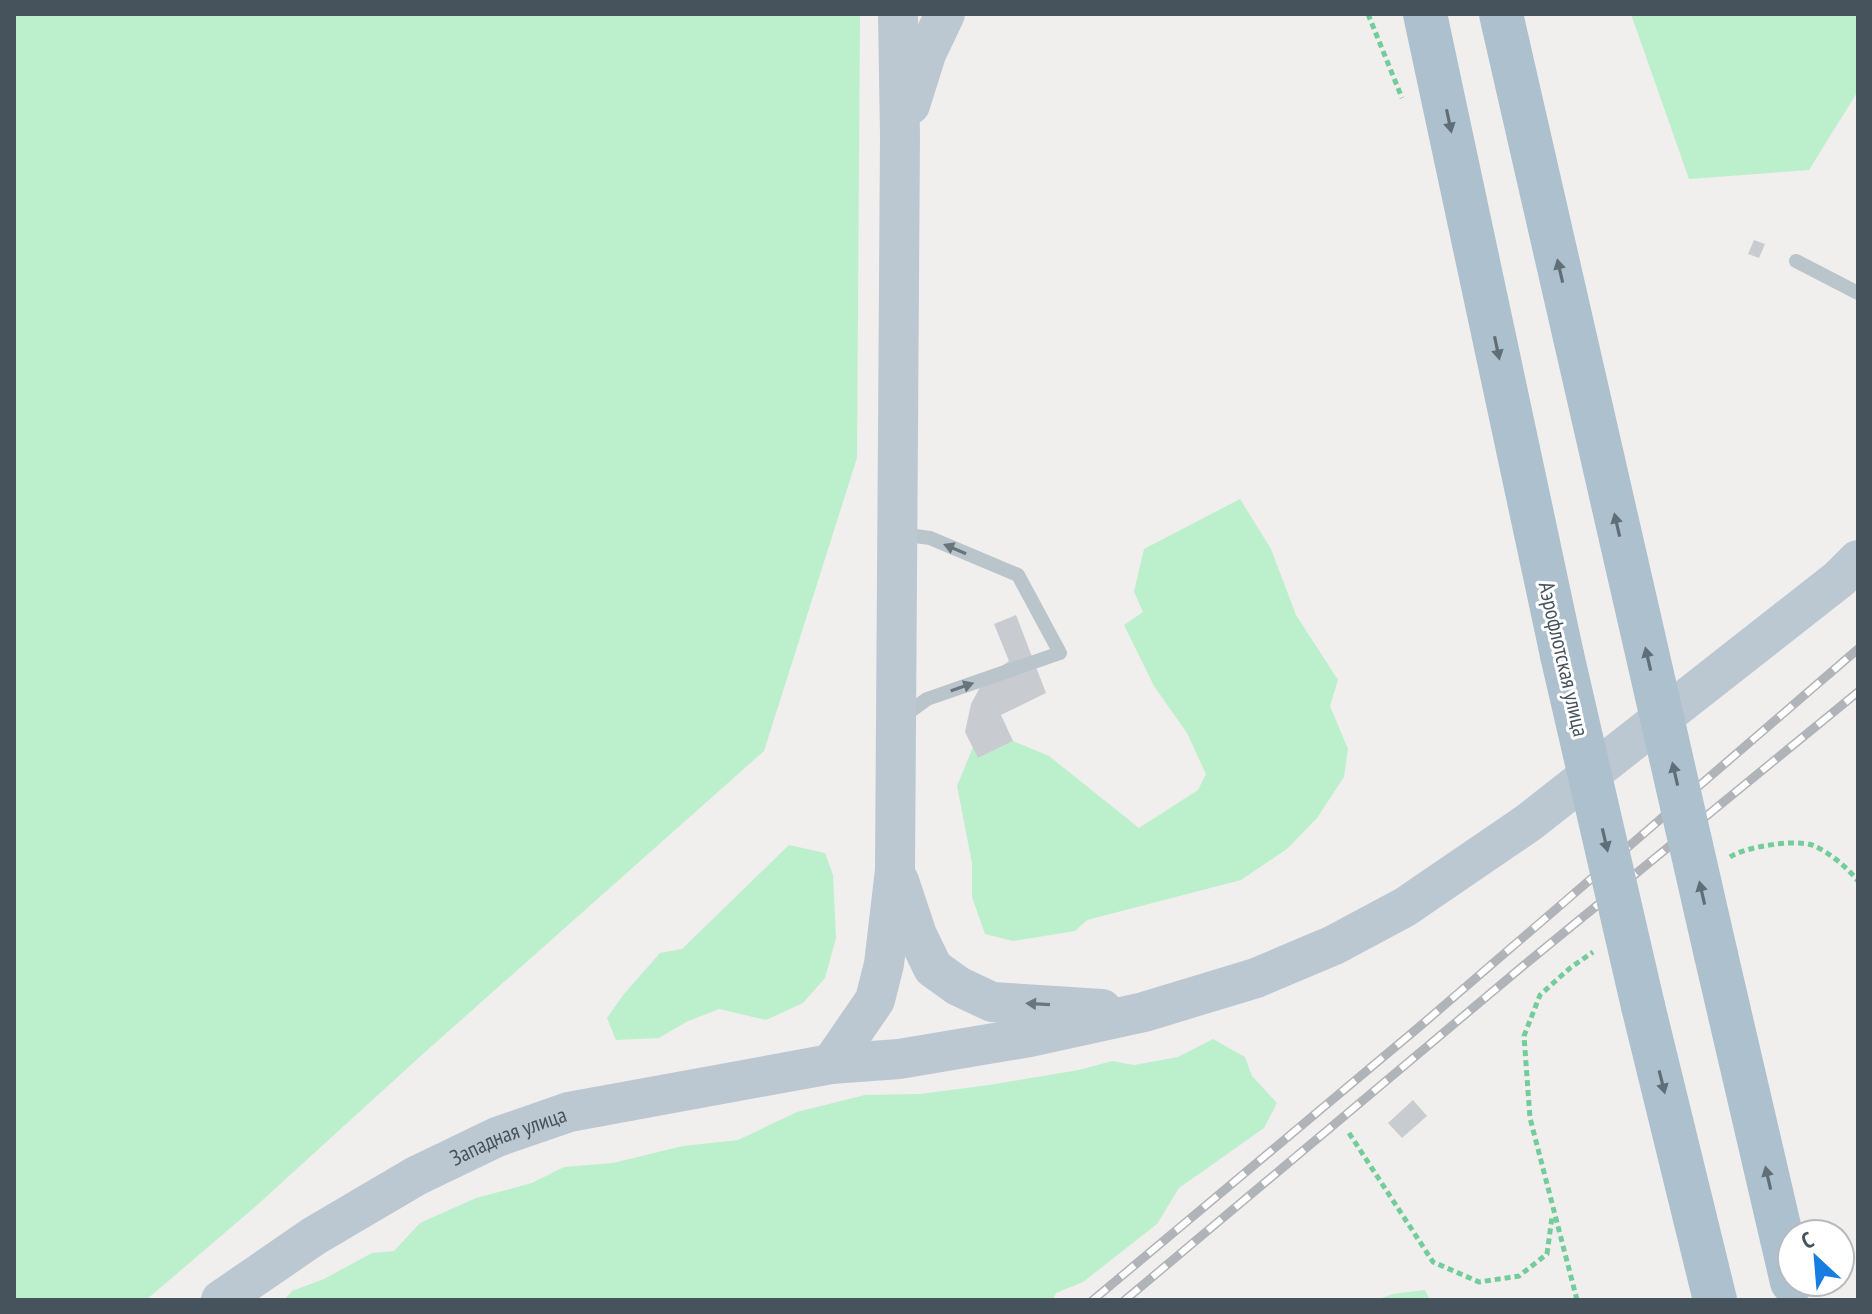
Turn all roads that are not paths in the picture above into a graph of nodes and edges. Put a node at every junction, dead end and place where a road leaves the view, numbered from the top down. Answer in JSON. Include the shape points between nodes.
{"nodes":[{"id":1,"x":898,"y":14,"type":"edge"},
{"id":2,"x":945,"y":14,"type":"edge"},
{"id":3,"x":1501,"y":14,"type":"edge"},
{"id":4,"x":1423,"y":24,"type":"edge"},
{"id":5,"x":900,"y":136,"type":"junction"},
{"id":6,"x":1796,"y":261,"type":"dead end"},
{"id":7,"x":1858,"y":293,"type":"edge"},
{"id":8,"x":897,"y":534,"type":"junction"},
{"id":9,"x":1858,"y":560,"type":"edge"},
{"id":10,"x":1662,"y":718,"type":"junction"},
{"id":11,"x":894,"y":723,"type":"junction"},
{"id":12,"x":895,"y":870,"type":"junction"},
{"id":13,"x":1144,"y":1012,"type":"junction"},
{"id":14,"x":831,"y":1064,"type":"junction"},
{"id":15,"x":1777,"y":1218,"type":"edge"},
{"id":16,"x":221,"y":1300,"type":"edge"},
{"id":17,"x":1715,"y":1300,"type":"edge"}],
"edges":[{"from":1,"to":5,"type":"street"},
{"from":2,"to":5,"type":"street"},
{"from":10,"to":3,"type":"main road","one_way":true},
{"from":4,"to":17,"type":"main road","name":"Аэрофлотская улица","one_way":true,"bridge":true,"via":[[1562,655]]},
{"from":5,"to":8,"type":"street"},
{"from":6,"to":7,"type":"lane"},
{"from":8,"to":11,"type":"street"},
{"from":11,"to":8,"type":"lane","one_way":true,"via":[[927,699],[1060,653],[1018,575],[930,538]]},
{"from":9,"to":10,"type":"street","name":"Западная улица"},
{"from":10,"to":13,"type":"street","name":"Западная улица","via":[[1528,823],[1405,907],[1256,978]]},
{"from":15,"to":10,"type":"main road","one_way":true,"bridge":true},
{"from":11,"to":12,"type":"street"},
{"from":13,"to":12,"type":"street","one_way":true,"via":[[992,1002],[958,986],[933,968]]},
{"from":12,"to":14,"type":"street","via":[[875,1000]]},
{"from":13,"to":14,"type":"street","name":"Западная улица","via":[[899,1059]]},
{"from":14,"to":16,"type":"street","name":"Западная улица","via":[[569,1112],[497,1137],[416,1176]]}]}
